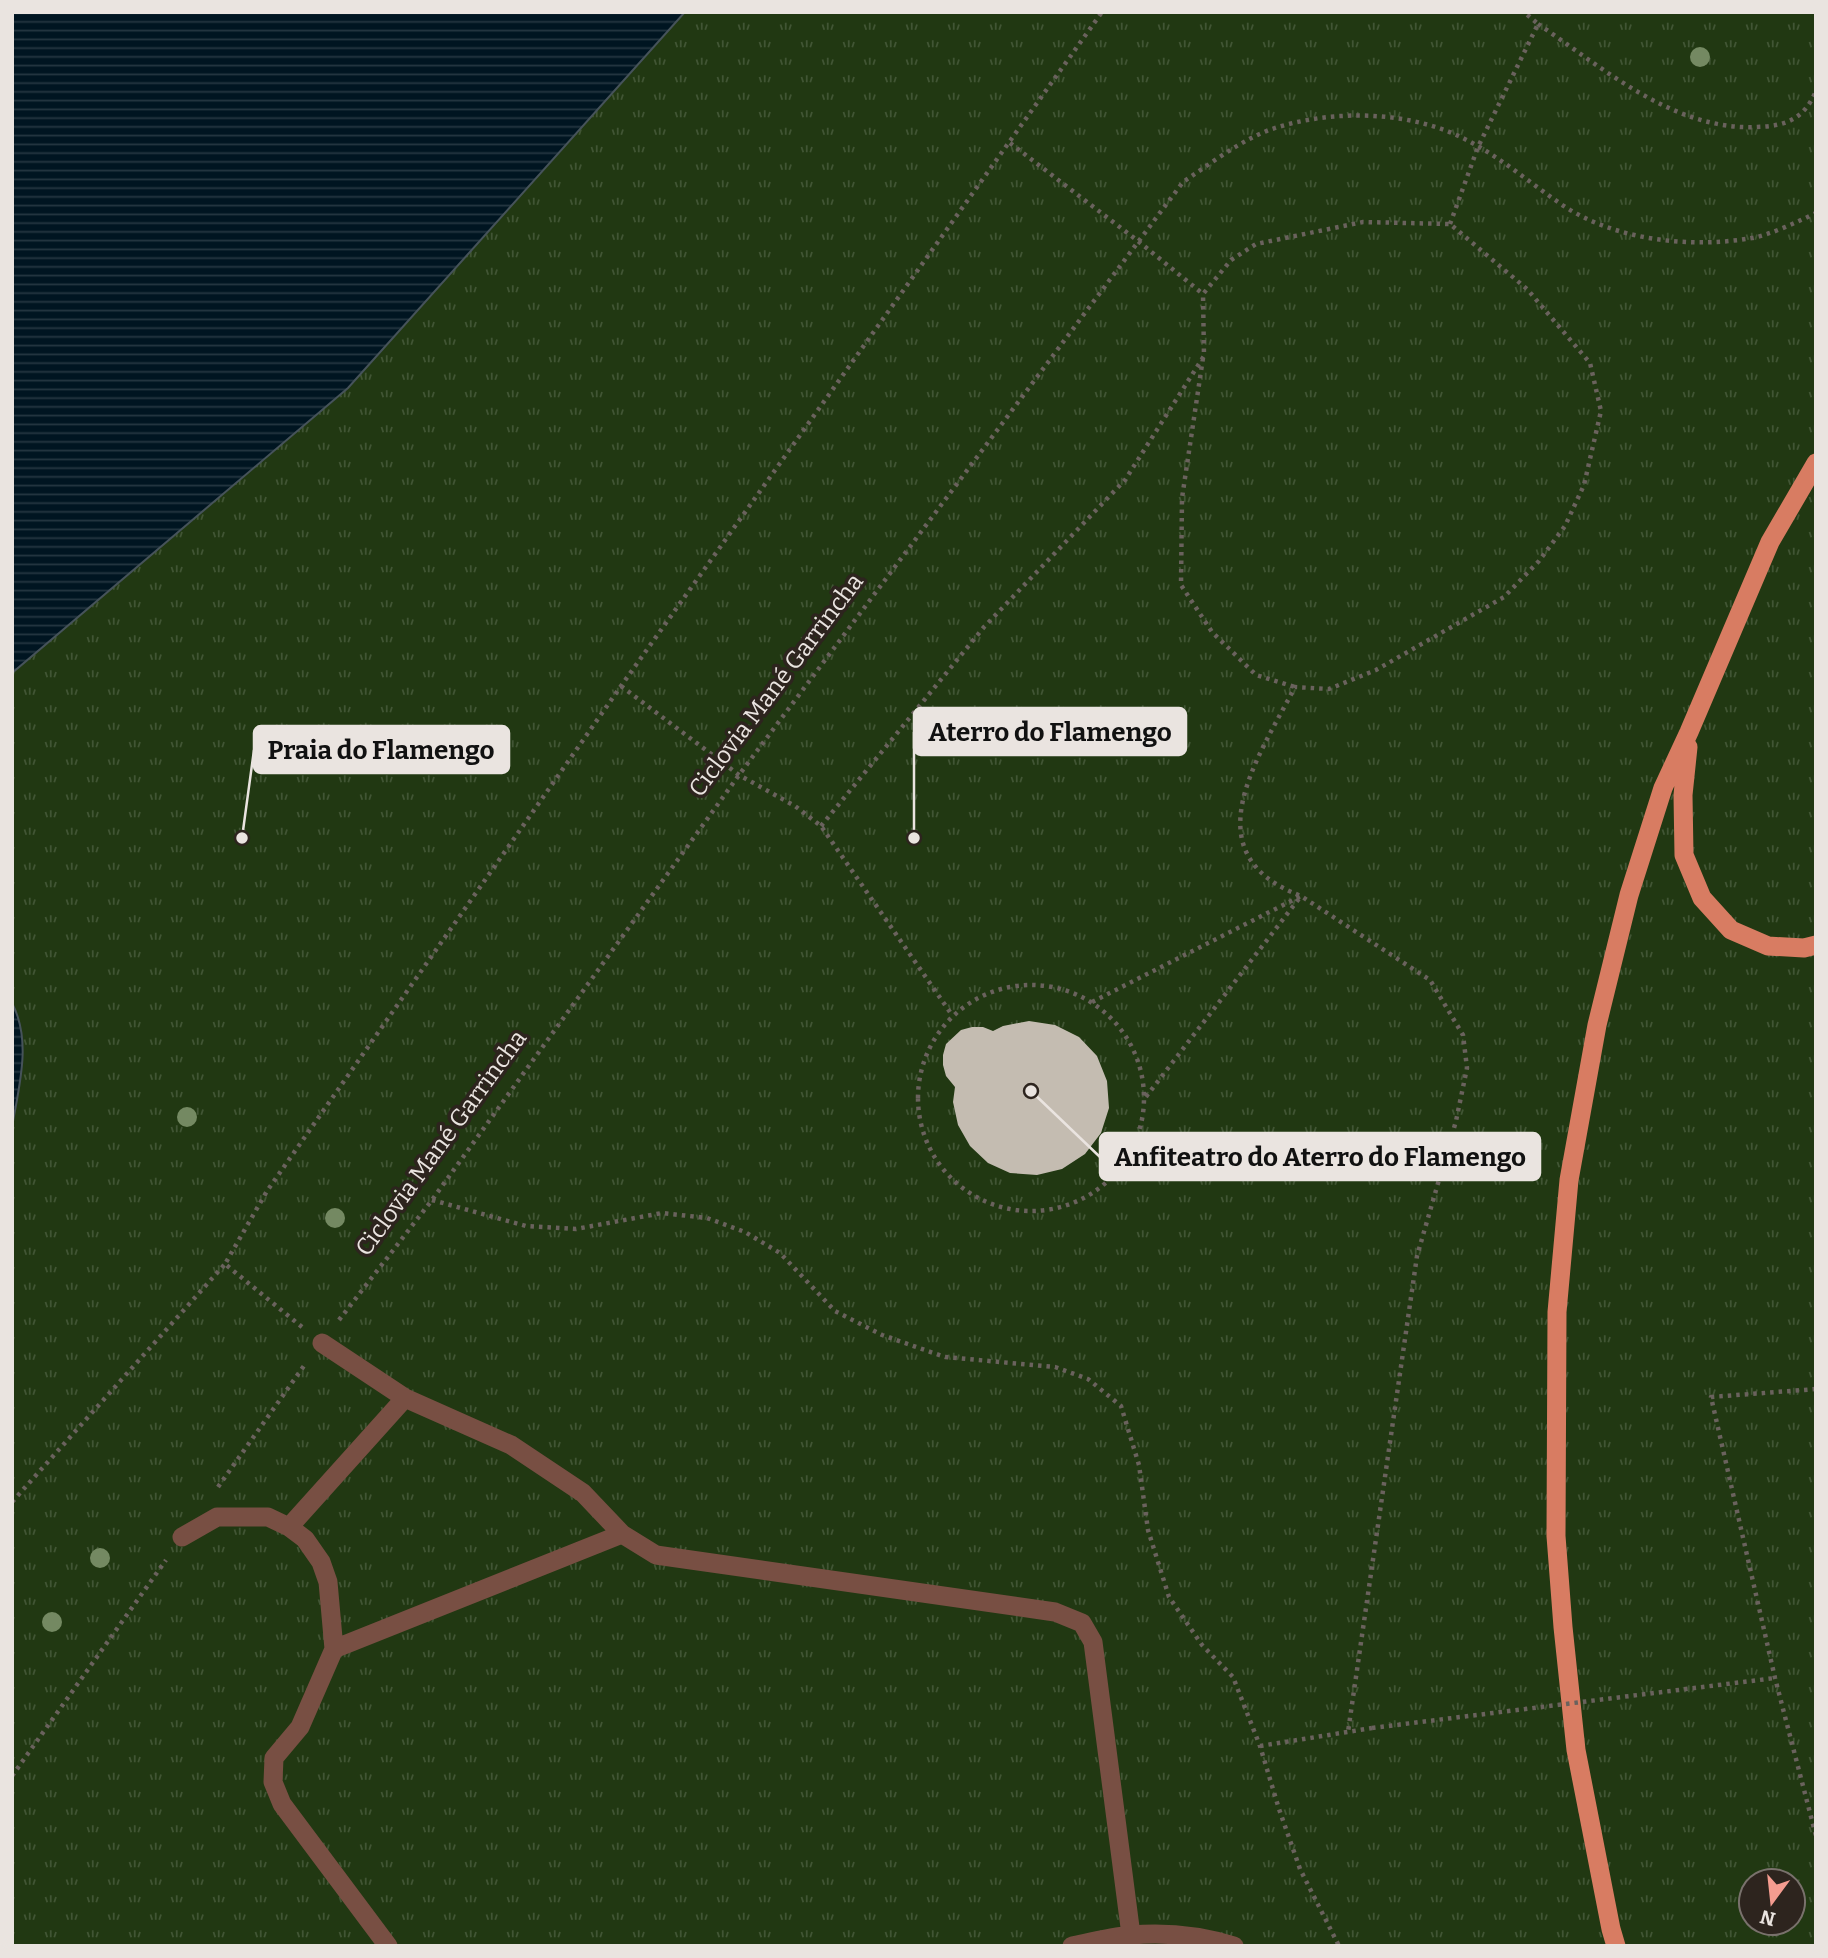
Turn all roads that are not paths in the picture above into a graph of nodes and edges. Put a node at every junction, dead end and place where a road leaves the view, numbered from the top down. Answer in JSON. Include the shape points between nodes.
{"nodes":[{"id":1,"x":1816,"y":463,"type":"edge"},
{"id":2,"x":1689,"y":732,"type":"junction"},
{"id":3,"x":1816,"y":945,"type":"edge"},
{"id":4,"x":321,"y":1343,"type":"road end"},
{"id":5,"x":405,"y":1398,"type":"junction"},
{"id":6,"x":289,"y":1527,"type":"junction"},
{"id":7,"x":622,"y":1534,"type":"junction"},
{"id":8,"x":182,"y":1537,"type":"road end"},
{"id":9,"x":334,"y":1648,"type":"junction"},
{"id":10,"x":1131,"y":1935,"type":"junction"},
{"id":11,"x":388,"y":1946,"type":"edge"},
{"id":12,"x":1072,"y":1946,"type":"edge"},
{"id":13,"x":1234,"y":1946,"type":"edge"},
{"id":14,"x":1616,"y":1946,"type":"edge"}],
"edges":[{"from":1,"to":2,"type":"highway","via":[[1770,542]]},
{"from":2,"to":3,"type":"highway","via":[[1684,855],[1702,898],[1731,930],[1768,946]]},
{"from":2,"to":14,"type":"highway","via":[[1662,788],[1629,895],[1597,1025],[1569,1180],[1557,1312],[1556,1536],[1563,1627],[1576,1749]]},
{"from":4,"to":5,"type":"lane"},
{"from":5,"to":6,"type":"lane"},
{"from":5,"to":7,"type":"lane","via":[[511,1445],[583,1493]]},
{"from":6,"to":8,"type":"lane","via":[[268,1517],[218,1517]]},
{"from":6,"to":9,"type":"lane","via":[[305,1539],[321,1562],[328,1582]]},
{"from":7,"to":9,"type":"lane"},
{"from":7,"to":10,"type":"lane","via":[[656,1555],[1055,1612],[1082,1623],[1093,1642]]},
{"from":9,"to":11,"type":"lane","via":[[300,1727],[274,1758],[273,1782],[282,1804]]},
{"from":10,"to":12,"type":"lane"},
{"from":10,"to":13,"type":"lane","via":[[1216,1940]]}]}
